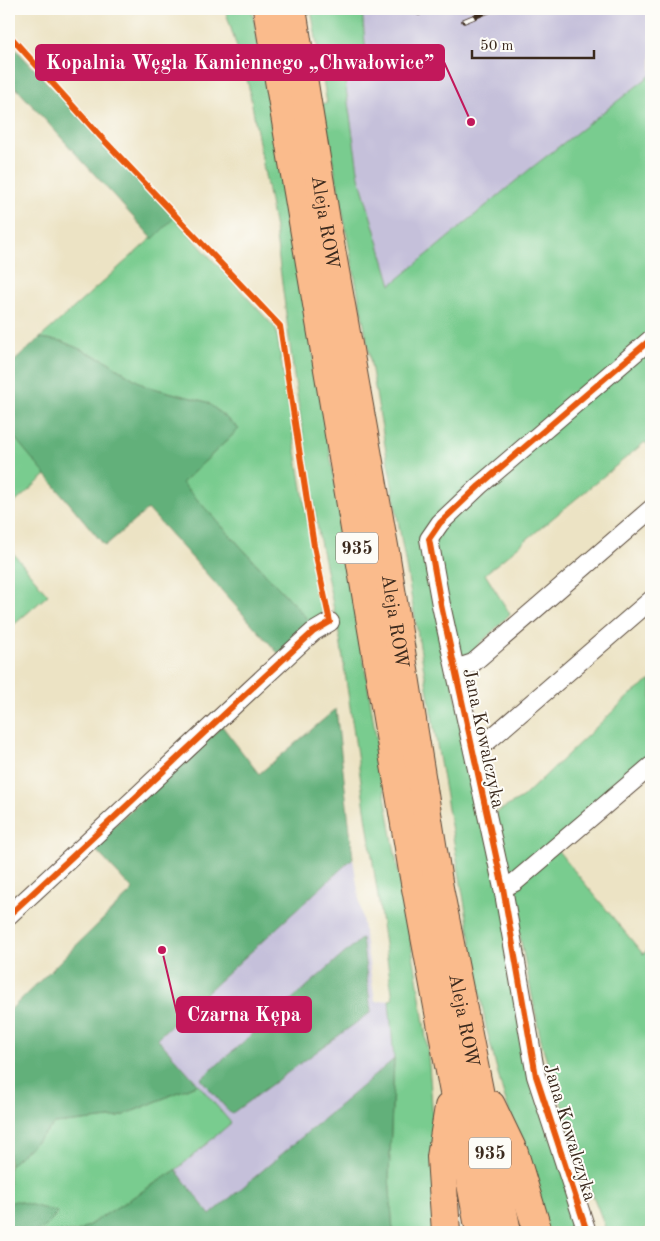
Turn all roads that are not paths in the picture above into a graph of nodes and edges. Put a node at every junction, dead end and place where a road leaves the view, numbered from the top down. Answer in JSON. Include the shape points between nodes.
{"nodes":[{"id":1,"x":267,"y":9,"type":"edge"},
{"id":2,"x":292,"y":9,"type":"edge"},
{"id":3,"x":651,"y":339,"type":"edge"},
{"id":4,"x":651,"y":509,"type":"edge"},
{"id":5,"x":651,"y":600,"type":"edge"},
{"id":6,"x":330,"y":622,"type":"dead end"},
{"id":7,"x":455,"y":669,"type":"junction"},
{"id":8,"x":473,"y":751,"type":"junction"},
{"id":9,"x":651,"y":766,"type":"edge"},
{"id":10,"x":502,"y":888,"type":"junction"},
{"id":11,"x":9,"y":915,"type":"edge"},
{"id":12,"x":464,"y":1079,"type":"junction"},
{"id":13,"x":446,"y":1232,"type":"edge"},
{"id":14,"x":480,"y":1232,"type":"edge"},
{"id":15,"x":506,"y":1232,"type":"edge"},
{"id":16,"x":538,"y":1232,"type":"edge"},
{"id":17,"x":587,"y":1232,"type":"edge"}],
"edges":[{"from":1,"to":12,"type":"main road","name":"Aleja ROW","number":"935","via":[[359,562]]},
{"from":2,"to":12,"type":"main road","name":"Aleja ROW","number":"935","via":[[439,888]]},
{"from":3,"to":7,"type":"street","name":"Jana Kowalczyka","via":[[479,486],[440,523],[429,539]]},
{"from":4,"to":7,"type":"street","via":[[473,663]]},
{"from":5,"to":8,"type":"street"},
{"from":6,"to":11,"type":"street","via":[[313,632],[216,720]]},
{"from":7,"to":8,"type":"street","name":"Jana Kowalczyka"},
{"from":8,"to":10,"type":"street","name":"Jana Kowalczyka"},
{"from":9,"to":10,"type":"street","via":[[515,882]]},
{"from":10,"to":17,"type":"street","name":"Jana Kowalczyka","via":[[536,1076]]},
{"from":12,"to":13,"type":"main road","via":[[441,1157]]},
{"from":12,"to":14,"type":"main road","name":"Aleja ROW","number":"935"},
{"from":12,"to":15,"type":"main road","name":"Aleja ROW","number":"935"},
{"from":12,"to":16,"type":"main road","via":[[514,1153]]}]}
